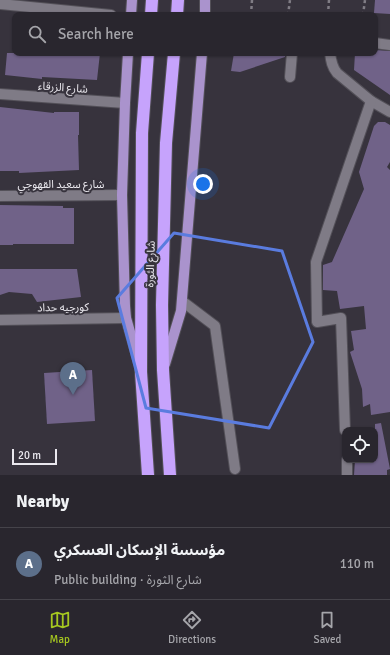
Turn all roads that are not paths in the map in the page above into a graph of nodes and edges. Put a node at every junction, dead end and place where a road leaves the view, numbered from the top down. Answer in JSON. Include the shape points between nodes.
{"nodes":[{"id":1,"x":132,"y":0,"type":"edge"},
{"id":2,"x":152,"y":0,"type":"edge"},
{"id":3,"x":178,"y":0,"type":"edge"},
{"id":4,"x":205,"y":0,"type":"edge"},
{"id":5,"x":0,"y":4,"type":"edge"},
{"id":6,"x":81,"y":12,"type":"edge"},
{"id":7,"x":131,"y":12,"type":"edge"},
{"id":8,"x":151,"y":12,"type":"edge"},
{"id":9,"x":177,"y":12,"type":"edge"},
{"id":10,"x":205,"y":12,"type":"edge"},
{"id":11,"x":378,"y":43,"type":"edge"},
{"id":12,"x":390,"y":45,"type":"edge"},
{"id":13,"x":128,"y":56,"type":"edge"},
{"id":14,"x":148,"y":56,"type":"edge"},
{"id":15,"x":174,"y":56,"type":"edge"},
{"id":16,"x":202,"y":56,"type":"edge"},
{"id":17,"x":292,"y":56,"type":"edge"},
{"id":18,"x":330,"y":56,"type":"edge"},
{"id":19,"x":290,"y":77,"type":"dead end"},
{"id":20,"x":0,"y":94,"type":"edge"},
{"id":21,"x":371,"y":101,"type":"junction"},
{"id":22,"x":125,"y":103,"type":"junction"},
{"id":23,"x":390,"y":112,"type":"edge"},
{"id":24,"x":122,"y":195,"type":"junction"},
{"id":25,"x":0,"y":196,"type":"edge"},
{"id":26,"x":182,"y":301,"type":"junction"},
{"id":27,"x":126,"y":318,"type":"junction"},
{"id":28,"x":0,"y":320,"type":"edge"},
{"id":29,"x":163,"y":370,"type":"junction"},
{"id":30,"x":141,"y":372,"type":"junction"},
{"id":31,"x":346,"y":427,"type":"edge"},
{"id":32,"x":346,"y":463,"type":"edge"},
{"id":33,"x":235,"y":469,"type":"dead end"},
{"id":34,"x":148,"y":475,"type":"edge"},
{"id":35,"x":170,"y":475,"type":"edge"},
{"id":36,"x":347,"y":475,"type":"edge"}],
"edges":[{"from":1,"to":7,"type":"main road"},
{"from":2,"to":8,"type":"highway"},
{"from":3,"to":9,"type":"highway"},
{"from":4,"to":10,"type":"main road"},
{"from":5,"to":6,"type":"street"},
{"from":11,"to":12,"type":"street"},
{"from":13,"to":22,"type":"main road"},
{"from":14,"to":30,"type":"highway","name":"شارع الثورة","via":[[142,133]]},
{"from":15,"to":29,"type":"highway","name":"شارع الثورة","via":[[166,143]]},
{"from":16,"to":26,"type":"main road"},
{"from":17,"to":19,"type":"street"},
{"from":18,"to":21,"type":"street","via":[[333,69]]},
{"from":20,"to":22,"type":"street","name":"شارع الزرقاء"},
{"from":21,"to":23,"type":"street"},
{"from":21,"to":31,"type":"street","via":[[316,262],[317,322],[342,318]]},
{"from":22,"to":24,"type":"main road"},
{"from":24,"to":25,"type":"street","name":"شارع سعيد القهوجي"},
{"from":24,"to":27,"type":"main road"},
{"from":26,"to":29,"type":"main road"},
{"from":26,"to":33,"type":"street","via":[[215,326]]},
{"from":27,"to":28,"type":"street","name":"كورجيه حداد"},
{"from":27,"to":30,"type":"main road"},
{"from":29,"to":35,"type":"highway","name":"شارع الثورة"},
{"from":30,"to":34,"type":"highway","name":"شارع الثورة"},
{"from":32,"to":36,"type":"street"}]}
